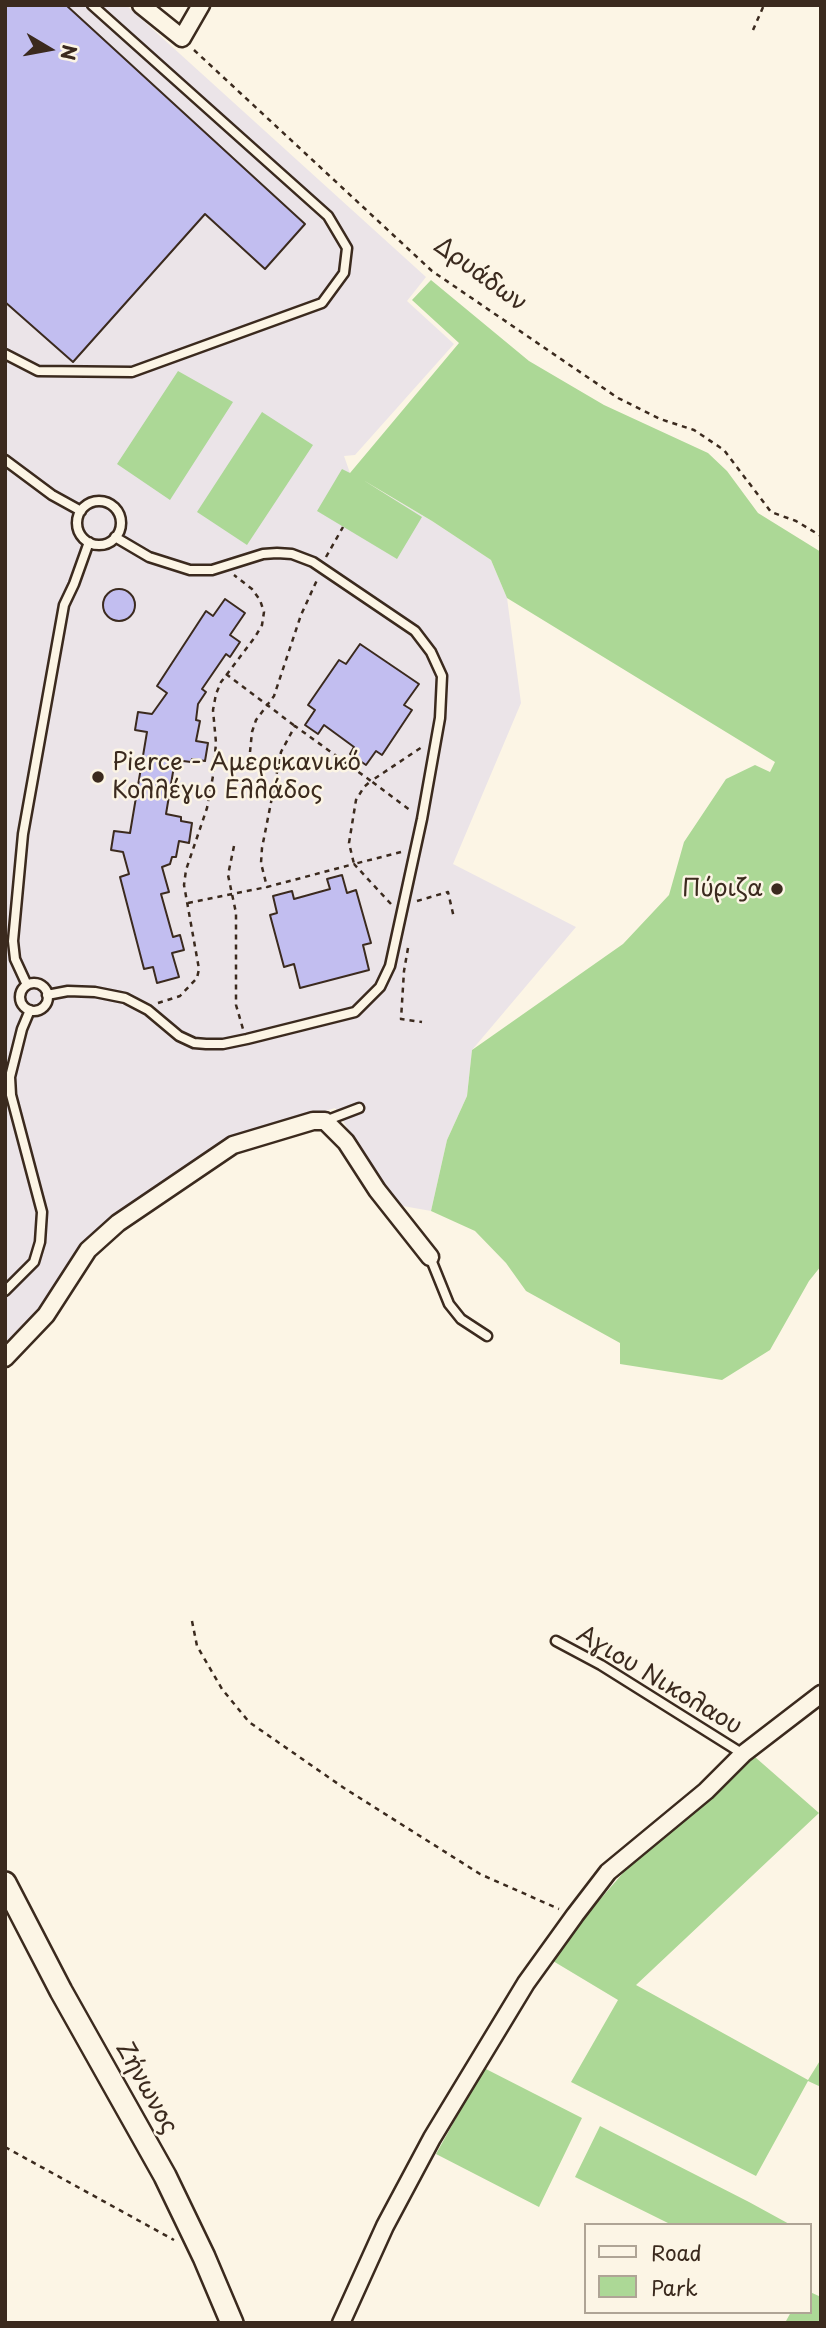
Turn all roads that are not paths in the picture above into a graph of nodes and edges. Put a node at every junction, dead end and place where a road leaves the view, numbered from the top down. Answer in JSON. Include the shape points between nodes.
{"nodes":[{"id":1,"x":92,"y":5,"type":"edge"},
{"id":2,"x":141,"y":5,"type":"edge"},
{"id":3,"x":201,"y":5,"type":"edge"},
{"id":4,"x":5,"y":354,"type":"edge"},
{"id":5,"x":5,"y":460,"type":"edge"},
{"id":6,"x":81,"y":511,"type":"junction"},
{"id":7,"x":115,"y":537,"type":"junction"},
{"id":8,"x":89,"y":542,"type":"junction"},
{"id":9,"x":27,"y":985,"type":"junction"},
{"id":10,"x":47,"y":995,"type":"junction"},
{"id":11,"x":30,"y":1010,"type":"junction"},
{"id":12,"x":359,"y":1108,"type":"dead end"},
{"id":13,"x":324,"y":1121,"type":"junction"},
{"id":14,"x":430,"y":1257,"type":"joint"},
{"id":15,"x":5,"y":1291,"type":"edge"},
{"id":16,"x":487,"y":1336,"type":"dead end"},
{"id":17,"x":5,"y":1357,"type":"edge"},
{"id":18,"x":556,"y":1641,"type":"dead end"},
{"id":19,"x":821,"y":1694,"type":"edge"},
{"id":20,"x":743,"y":1754,"type":"junction"},
{"id":21,"x":5,"y":1883,"type":"edge"},
{"id":22,"x":232,"y":2323,"type":"edge"},
{"id":23,"x":341,"y":2323,"type":"edge"}],
"edges":[{"from":1,"to":4,"type":"lane","via":[[328,216],[347,248],[344,273],[322,303],[132,372],[38,371]]},
{"from":2,"to":3,"type":"street","via":[[182,38]]},
{"from":5,"to":6,"type":"lane"},
{"from":6,"to":7,"type":"lane","via":[[99,501],[112,506],[121,524]]},
{"from":6,"to":8,"type":"lane","via":[[79,532]]},
{"from":7,"to":8,"type":"lane","via":[[103,544]]},
{"from":7,"to":10,"type":"lane","via":[[135,551],[190,570],[212,570],[277,553],[313,562],[415,631],[431,652],[442,676],[437,736],[390,966],[380,987],[355,1012],[223,1044],[194,1043],[125,998],[95,992]]},
{"from":8,"to":9,"type":"lane","via":[[64,604],[23,834],[13,941],[15,959]]},
{"from":9,"to":10,"type":"lane","via":[[42,985]]},
{"from":9,"to":11,"type":"lane","via":[[20,999]]},
{"from":10,"to":11,"type":"lane","via":[[42,1008]]},
{"from":11,"to":15,"type":"lane","via":[[10,1077],[42,1212],[40,1242],[34,1262]]},
{"from":12,"to":13,"type":"lane"},
{"from":13,"to":14,"type":"street","via":[[346,1142]]},
{"from":13,"to":17,"type":"street","via":[[233,1145],[118,1223],[88,1250],[46,1315]]},
{"from":14,"to":16,"type":"lane","via":[[449,1304],[461,1319]]},
{"from":18,"to":20,"type":"lane","name":"Αγιου Νικολαου"},
{"from":19,"to":20,"type":"street"},
{"from":20,"to":23,"type":"street","via":[[706,1791],[608,1872],[526,1983],[432,2138]]},
{"from":21,"to":22,"type":"street","name":"Ζήνωνος","via":[[165,2176]]}]}
